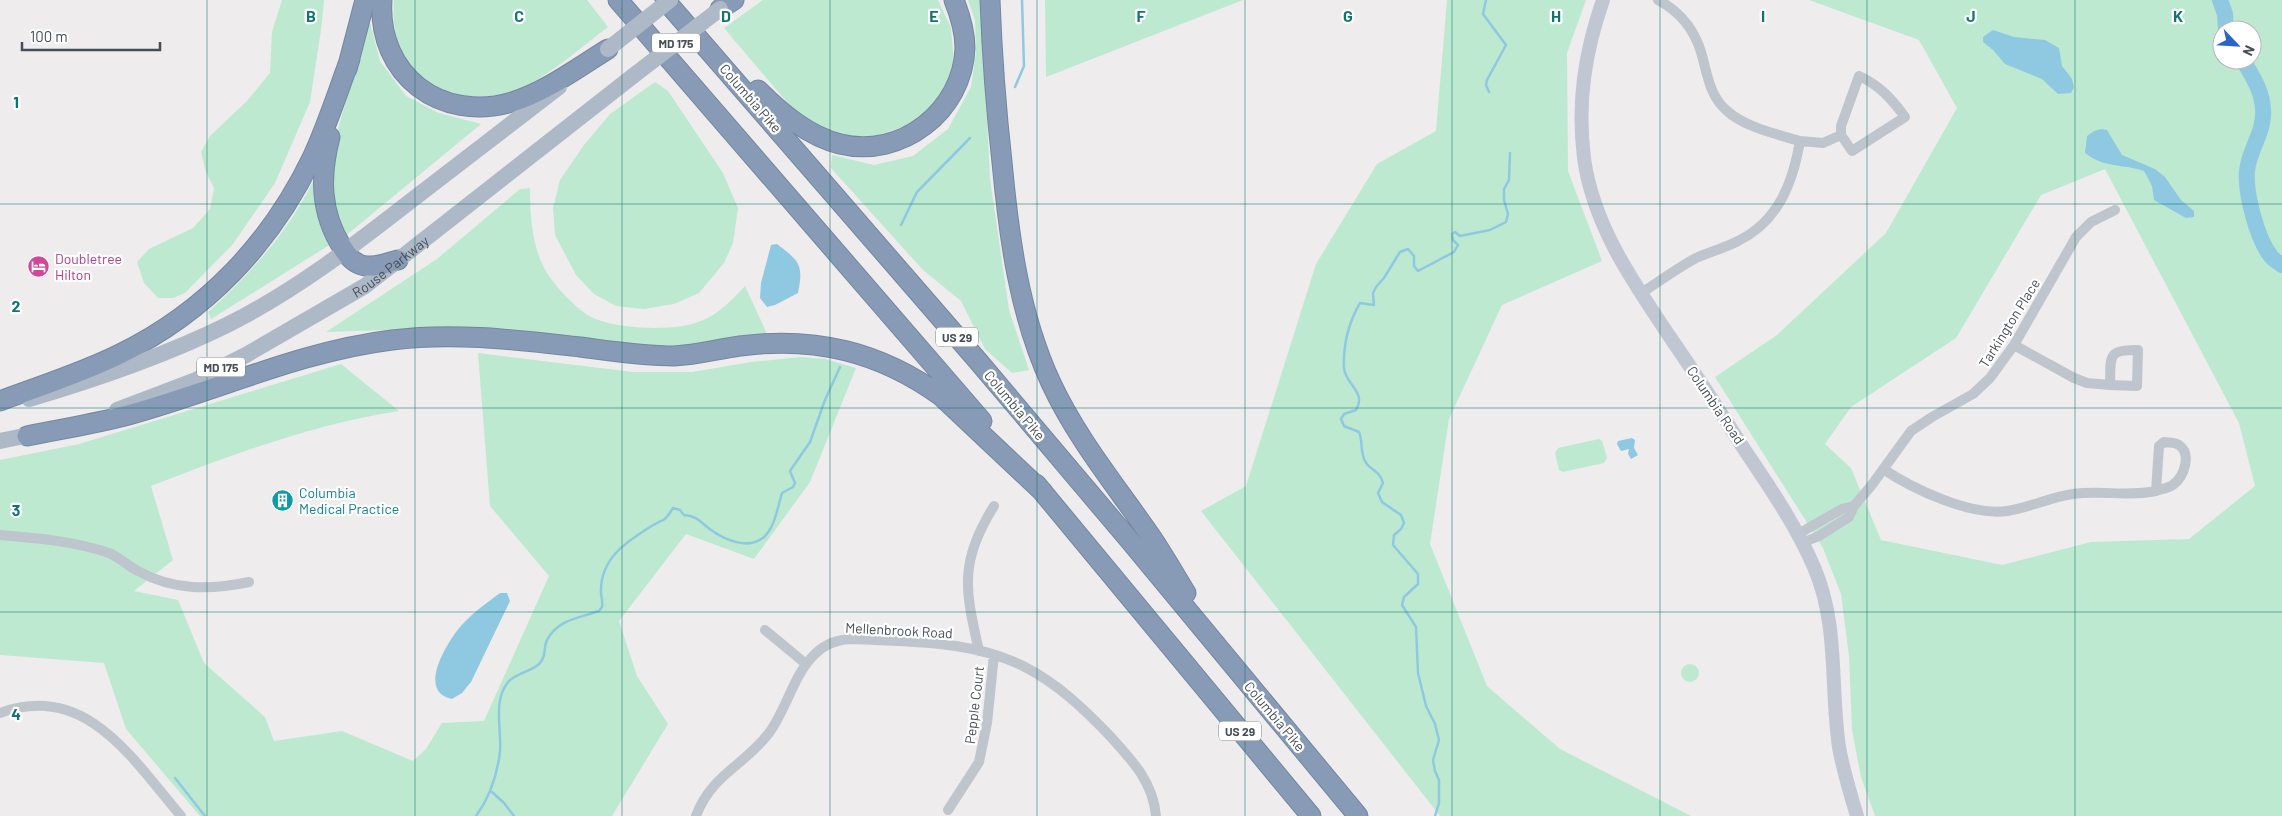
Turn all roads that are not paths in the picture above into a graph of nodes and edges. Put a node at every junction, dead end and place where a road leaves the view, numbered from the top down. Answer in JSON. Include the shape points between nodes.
{"nodes":[{"id":1,"x":365,"y":0,"type":"edge"},
{"id":2,"x":382,"y":0,"type":"edge"},
{"id":3,"x":665,"y":0,"type":"edge"},
{"id":4,"x":670,"y":0,"type":"edge"},
{"id":5,"x":954,"y":0,"type":"edge"},
{"id":6,"x":990,"y":0,"type":"edge"},
{"id":7,"x":1603,"y":0,"type":"edge"},
{"id":8,"x":1658,"y":0,"type":"edge"},
{"id":9,"x":620,"y":3,"type":"edge"},
{"id":10,"x":728,"y":3,"type":"edge"},
{"id":11,"x":681,"y":19,"type":"junction"},
{"id":12,"x":608,"y":49,"type":"junction"},
{"id":13,"x":350,"y":58,"type":"junction"},
{"id":14,"x":1842,"y":135,"type":"junction"},
{"id":15,"x":1800,"y":141,"type":"junction"},
{"id":16,"x":2115,"y":210,"type":"dead end"},
{"id":17,"x":345,"y":252,"type":"junction"},
{"id":18,"x":398,"y":260,"type":"junction"},
{"id":19,"x":1640,"y":293,"type":"junction"},
{"id":20,"x":2014,"y":344,"type":"junction"},
{"id":21,"x":2110,"y":385,"type":"dead end"},
{"id":22,"x":0,"y":401,"type":"edge"},
{"id":23,"x":0,"y":406,"type":"edge"},
{"id":24,"x":27,"y":436,"type":"junction"},
{"id":25,"x":0,"y":442,"type":"edge"},
{"id":26,"x":1882,"y":469,"type":"junction"},
{"id":27,"x":2156,"y":491,"type":"junction"},
{"id":28,"x":1042,"y":492,"type":"junction"},
{"id":29,"x":994,"y":506,"type":"dead end"},
{"id":30,"x":0,"y":535,"type":"edge"},
{"id":31,"x":1800,"y":538,"type":"junction"},
{"id":32,"x":249,"y":582,"type":"dead end"},
{"id":33,"x":765,"y":630,"type":"dead end"},
{"id":34,"x":980,"y":651,"type":"junction"},
{"id":35,"x":994,"y":655,"type":"junction"},
{"id":36,"x":1228,"y":659,"type":"junction"},
{"id":37,"x":806,"y":664,"type":"junction"},
{"id":38,"x":0,"y":712,"type":"edge"},
{"id":39,"x":948,"y":810,"type":"dead end"},
{"id":40,"x":181,"y":816,"type":"edge"},
{"id":41,"x":696,"y":816,"type":"edge"},
{"id":42,"x":1156,"y":816,"type":"edge"},
{"id":43,"x":1311,"y":816,"type":"edge"},
{"id":44,"x":1358,"y":816,"type":"edge"},
{"id":45,"x":1857,"y":816,"type":"edge"}],
"edges":[{"from":1,"to":13,"type":"highway"},
{"from":2,"to":12,"type":"highway","via":[[382,28],[393,60],[417,87],[456,105],[486,107],[522,99]]},
{"from":3,"to":11,"type":"highway","name":"Columbia Pike","number":"US 29"},
{"from":4,"to":12,"type":"main road","number":"MD 175","bridge":true},
{"from":5,"to":11,"type":"highway","via":[[963,26],[965,47],[960,76],[947,103],[914,133],[868,146],[825,139],[796,123],[769,102]]},
{"from":6,"to":36,"type":"highway","via":[[1005,194],[1019,287],[1039,354],[1070,420],[1152,539]]},
{"from":7,"to":19,"type":"main road","name":"Columbia Road","via":[[1583,75],[1584,157],[1606,233]]},
{"from":8,"to":15,"type":"street","via":[[1676,11],[1692,30],[1709,84],[1726,110],[1748,123]]},
{"from":9,"to":28,"type":"highway","number":"US 29"},
{"from":10,"to":18,"type":"main road","name":"Rouse Parkway","number":"MD 175","bridge":true},
{"from":11,"to":36,"type":"highway","name":"Columbia Pike","number":"US 29","via":[[984,368]]},
{"from":12,"to":17,"type":"main road","number":"MD 175"},
{"from":13,"to":17,"type":"highway","via":[[323,172],[326,217]]},
{"from":13,"to":22,"type":"highway","via":[[313,156],[298,186],[262,241],[218,288],[173,323],[119,354]]},
{"from":14,"to":14,"type":"street","via":[[1841,126],[1858,76],[1884,91],[1904,117],[1852,151]]},
{"from":14,"to":15,"type":"street","via":[[1823,143]]},
{"from":15,"to":19,"type":"street","via":[[1787,191],[1775,211],[1758,228],[1739,241],[1696,258]]},
{"from":16,"to":20,"type":"street","name":"Tarkington Place","via":[[2091,222],[2076,237]]},
{"from":17,"to":18,"type":"highway","via":[[354,263],[367,267]]},
{"from":17,"to":23,"type":"main road","number":"MD 175","via":[[267,303],[177,348],[108,374]]},
{"from":18,"to":24,"type":"main road","name":"Rouse Parkway","number":"MD 175","via":[[365,286],[289,332],[196,380],[126,407]]},
{"from":19,"to":31,"type":"main road","name":"Columbia Road"},
{"from":20,"to":21,"type":"street","via":[[2074,378]]},
{"from":20,"to":26,"type":"street","name":"Tarkington Place","via":[[1982,387],[1911,431]]},
{"from":24,"to":25,"type":"main road","name":"Rouse Parkway","number":"MD 175"},
{"from":24,"to":28,"type":"highway","via":[[127,415],[310,358],[391,340],[479,336],[675,356],[763,344],[801,344],[862,354],[926,385]]},
{"from":26,"to":27,"type":"street","via":[[1911,486],[1967,507],[1988,511],[2008,511],[2073,494]]},
{"from":26,"to":31,"type":"street","name":"Tarkington Place","via":[[1849,517],[1819,536]]},
{"from":27,"to":27,"type":"street","via":[[2159,446],[2164,442],[2179,445],[2186,458],[2182,474],[2173,485]]},
{"from":28,"to":43,"type":"highway","number":"US 29"},
{"from":29,"to":34,"type":"street","via":[[974,547],[968,574],[968,598]]},
{"from":30,"to":32,"type":"street","via":[[94,548],[112,554],[152,578],[188,588],[224,588]]},
{"from":31,"to":45,"type":"main road","name":"Columbia Road","via":[[1828,612],[1839,746]]},
{"from":33,"to":37,"type":"street"},
{"from":34,"to":35,"type":"street","name":"Mellenbrook Road"},
{"from":34,"to":37,"type":"street","name":"Mellenbrook Road","via":[[947,645],[843,639],[821,649]]},
{"from":35,"to":39,"type":"street","name":"Pepple Court","via":[[987,723],[979,762]]},
{"from":35,"to":42,"type":"street","name":"Mellenbrook Road","via":[[1025,667],[1064,691],[1085,710],[1140,771],[1152,794]]},
{"from":36,"to":44,"type":"highway","name":"Columbia Pike","number":"US 29"},
{"from":37,"to":41,"type":"street","name":"Mellenbrook Road","via":[[770,732],[721,777]]},
{"from":38,"to":40,"type":"street","via":[[35,706],[62,708],[79,714],[109,734]]}]}
